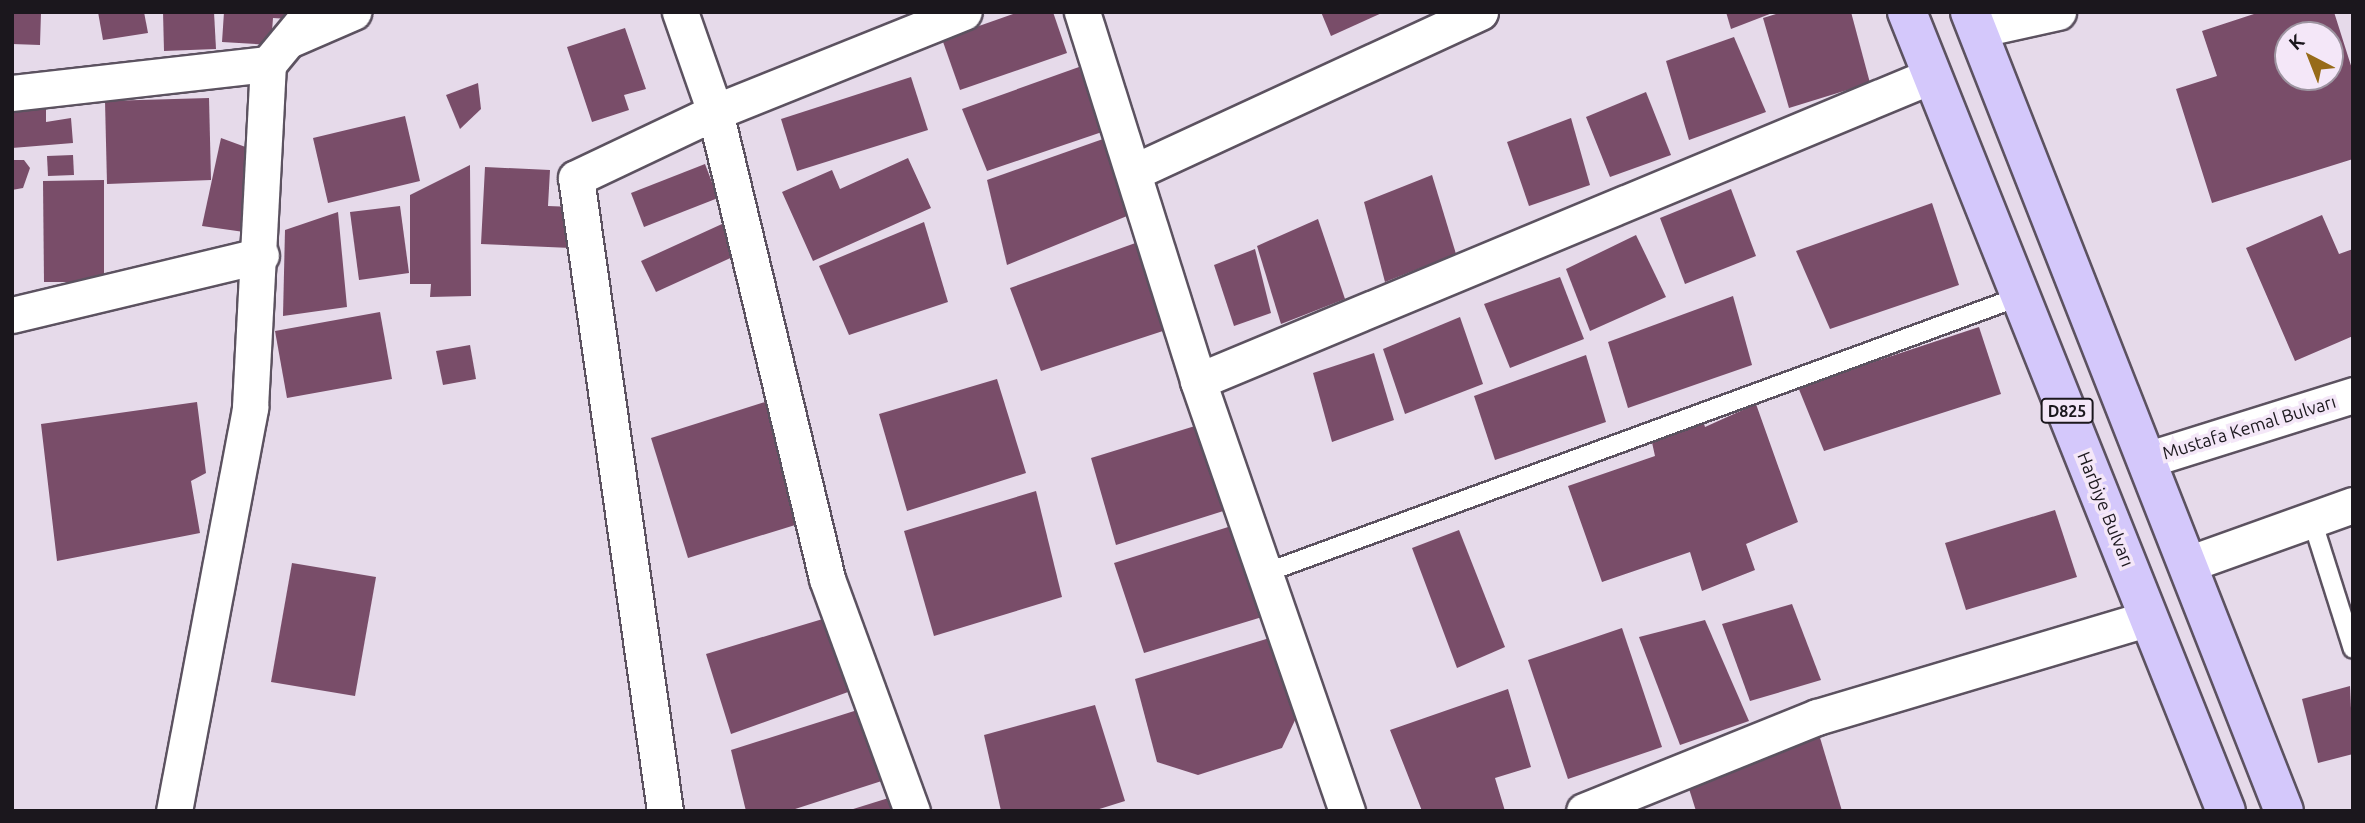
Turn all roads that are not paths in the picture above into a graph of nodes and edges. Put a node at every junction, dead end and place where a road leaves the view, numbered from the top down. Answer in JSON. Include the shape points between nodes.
{"nodes":[{"id":1,"x":311,"y":12,"type":"edge"},
{"id":2,"x":353,"y":12,"type":"edge"},
{"id":3,"x":680,"y":12,"type":"edge"},
{"id":4,"x":964,"y":12,"type":"edge"},
{"id":5,"x":1082,"y":12,"type":"edge"},
{"id":6,"x":1480,"y":12,"type":"edge"},
{"id":7,"x":1907,"y":12,"type":"edge"},
{"id":8,"x":2058,"y":12,"type":"edge"},
{"id":9,"x":1973,"y":21,"type":"edge"},
{"id":10,"x":275,"y":53,"type":"junction"},
{"id":11,"x":1933,"y":75,"type":"junction"},
{"id":12,"x":12,"y":93,"type":"edge"},
{"id":13,"x":715,"y":112,"type":"junction"},
{"id":14,"x":1136,"y":171,"type":"junction"},
{"id":15,"x":261,"y":255,"type":"junction"},
{"id":16,"x":2021,"y":296,"type":"junction"},
{"id":17,"x":12,"y":314,"type":"edge"},
{"id":18,"x":1198,"y":380,"type":"junction"},
{"id":19,"x":2353,"y":395,"type":"edge"},
{"id":20,"x":2146,"y":460,"type":"junction"},
{"id":21,"x":2353,"y":505,"type":"edge"},
{"id":22,"x":2312,"y":520,"type":"junction"},
{"id":23,"x":2188,"y":565,"type":"junction"},
{"id":24,"x":1265,"y":573,"type":"junction"},
{"id":25,"x":2149,"y":618,"type":"junction"},
{"id":26,"x":2353,"y":649,"type":"edge"},
{"id":27,"x":1640,"y":802,"type":"edge"},
{"id":28,"x":174,"y":811,"type":"edge"},
{"id":29,"x":665,"y":811,"type":"edge"},
{"id":30,"x":912,"y":811,"type":"edge"},
{"id":31,"x":1347,"y":811,"type":"edge"},
{"id":32,"x":1584,"y":811,"type":"edge"},
{"id":33,"x":2226,"y":811,"type":"edge"},
{"id":34,"x":2284,"y":811,"type":"edge"}],
"edges":[{"from":1,"to":10,"type":"street"},
{"from":2,"to":10,"type":"street"},
{"from":3,"to":13,"type":"street"},
{"from":4,"to":13,"type":"street"},
{"from":5,"to":14,"type":"street"},
{"from":6,"to":14,"type":"street"},
{"from":7,"to":11,"type":"main road","name":"Harbiye Bulvarı","number":"D825"},
{"from":8,"to":9,"type":"street"},
{"from":9,"to":20,"type":"main road","number":"D825"},
{"from":10,"to":12,"type":"street"},
{"from":10,"to":15,"type":"street"},
{"from":11,"to":16,"type":"main road","name":"Harbiye Bulvarı","number":"D825"},
{"from":11,"to":18,"type":"street"},
{"from":13,"to":29,"type":"street","via":[[576,178]]},
{"from":13,"to":30,"type":"street","via":[[827,579]]},
{"from":14,"to":18,"type":"street"},
{"from":15,"to":17,"type":"street"},
{"from":15,"to":28,"type":"street","via":[[250,407]]},
{"from":16,"to":24,"type":"lane"},
{"from":16,"to":25,"type":"main road","name":"Harbiye Bulvarı","number":"D825"},
{"from":18,"to":24,"type":"street"},
{"from":19,"to":20,"type":"street","name":"Mustafa Kemal Bulvarı"},
{"from":20,"to":23,"type":"main road","number":"D825"},
{"from":21,"to":22,"type":"street"},
{"from":22,"to":23,"type":"street"},
{"from":22,"to":26,"type":"lane"},
{"from":23,"to":34,"type":"main road","number":"D825"},
{"from":24,"to":31,"type":"street"},
{"from":25,"to":27,"type":"street","via":[[1817,717]]},
{"from":25,"to":33,"type":"main road","name":"Harbiye Bulvarı","number":"D825"},
{"from":27,"to":32,"type":"street"}]}
